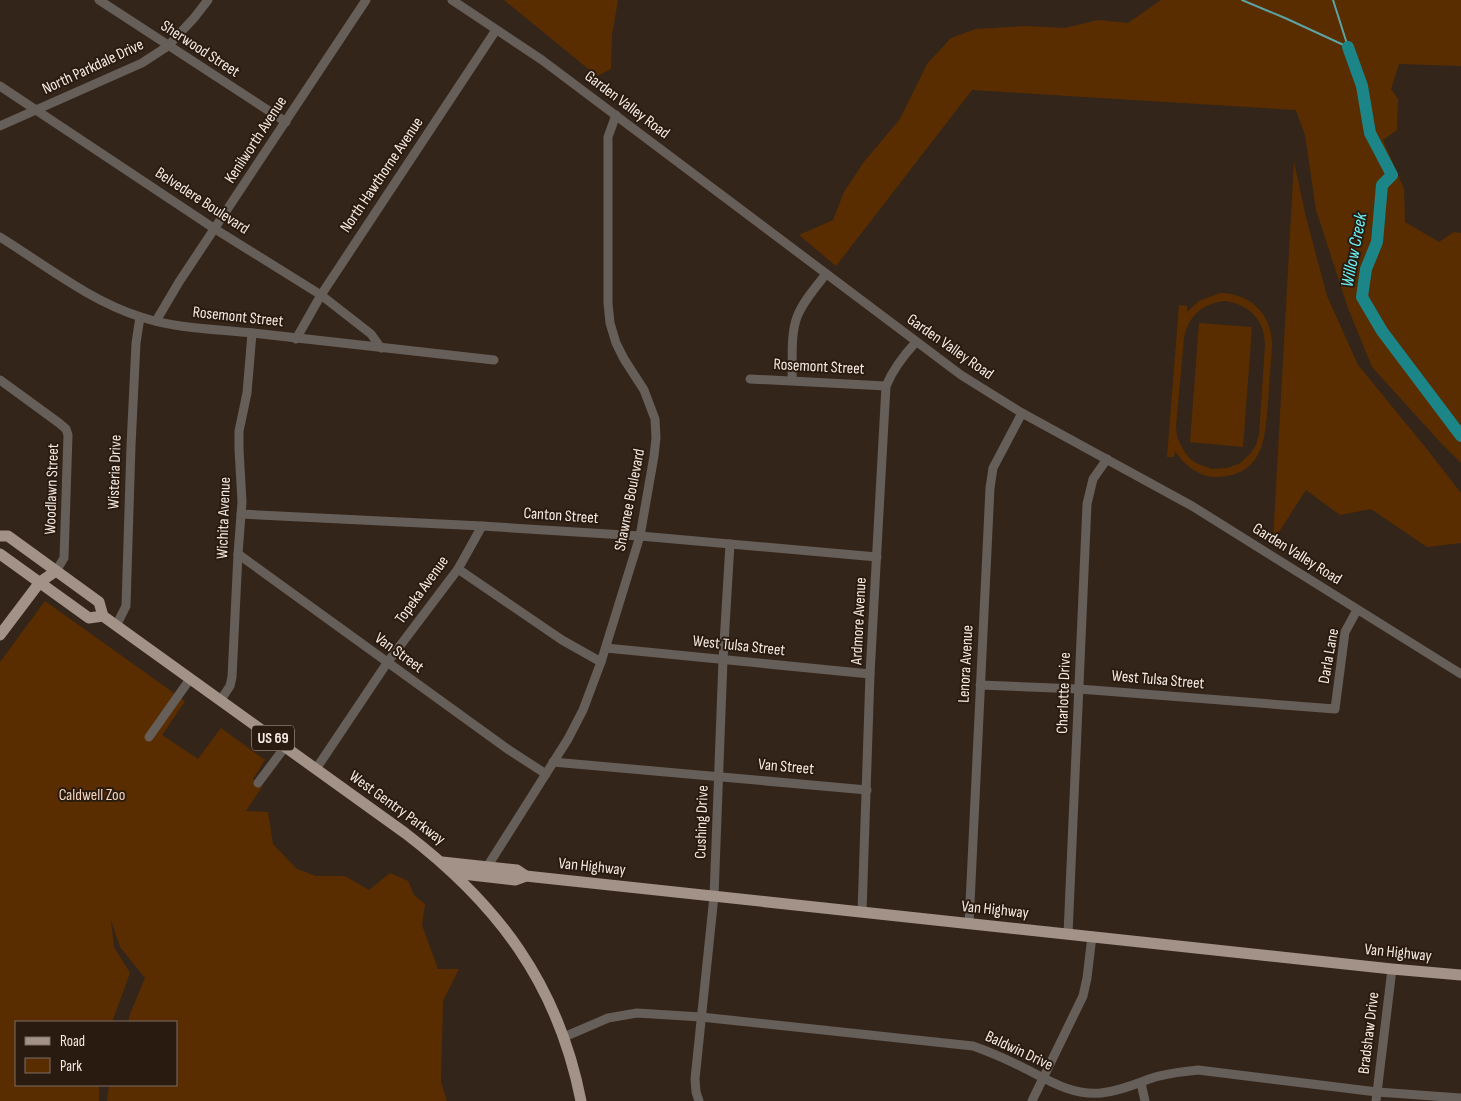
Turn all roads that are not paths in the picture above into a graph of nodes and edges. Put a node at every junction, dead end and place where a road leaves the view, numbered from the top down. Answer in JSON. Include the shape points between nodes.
{"nodes":[{"id":1,"x":99,"y":0,"type":"edge"},
{"id":2,"x":208,"y":0,"type":"edge"},
{"id":3,"x":366,"y":0,"type":"edge"},
{"id":4,"x":452,"y":0,"type":"edge"},
{"id":5,"x":496,"y":30,"type":"junction"},
{"id":6,"x":168,"y":46,"type":"junction"},
{"id":7,"x":0,"y":86,"type":"edge"},
{"id":8,"x":36,"y":110,"type":"junction"},
{"id":9,"x":616,"y":115,"type":"junction"},
{"id":10,"x":286,"y":122,"type":"junction"},
{"id":11,"x":0,"y":126,"type":"edge"},
{"id":12,"x":215,"y":229,"type":"junction"},
{"id":13,"x":0,"y":237,"type":"edge"},
{"id":14,"x":826,"y":274,"type":"junction"},
{"id":15,"x":321,"y":295,"type":"junction"},
{"id":16,"x":140,"y":317,"type":"junction"},
{"id":17,"x":156,"y":321,"type":"junction"},
{"id":18,"x":252,"y":333,"type":"junction"},
{"id":19,"x":296,"y":339,"type":"junction"},
{"id":20,"x":916,"y":342,"type":"junction"},
{"id":21,"x":381,"y":348,"type":"junction"},
{"id":22,"x":494,"y":360,"type":"dead end"},
{"id":23,"x":750,"y":379,"type":"dead end"},
{"id":24,"x":0,"y":380,"type":"edge"},
{"id":25,"x":792,"y":380,"type":"junction"},
{"id":26,"x":886,"y":386,"type":"junction"},
{"id":27,"x":1022,"y":413,"type":"junction"},
{"id":28,"x":1107,"y":459,"type":"junction"},
{"id":29,"x":241,"y":514,"type":"junction"},
{"id":30,"x":482,"y":526,"type":"junction"},
{"id":31,"x":0,"y":536,"type":"edge"},
{"id":32,"x":640,"y":536,"type":"junction"},
{"id":33,"x":730,"y":544,"type":"junction"},
{"id":34,"x":0,"y":554,"type":"edge"},
{"id":35,"x":238,"y":554,"type":"junction"},
{"id":36,"x":878,"y":557,"type":"junction"},
{"id":37,"x":458,"y":569,"type":"junction"},
{"id":38,"x":56,"y":571,"type":"junction"},
{"id":39,"x":40,"y":582,"type":"junction"},
{"id":40,"x":1357,"y":610,"type":"junction"},
{"id":41,"x":103,"y":616,"type":"junction"},
{"id":42,"x":116,"y":626,"type":"junction"},
{"id":43,"x":0,"y":635,"type":"edge"},
{"id":44,"x":606,"y":648,"type":"junction"},
{"id":45,"x":723,"y":660,"type":"junction"},
{"id":46,"x":601,"y":662,"type":"junction"},
{"id":47,"x":387,"y":663,"type":"junction"},
{"id":48,"x":870,"y":674,"type":"junction"},
{"id":49,"x":1461,"y":674,"type":"edge"},
{"id":50,"x":190,"y":679,"type":"junction"},
{"id":51,"x":980,"y":685,"type":"junction"},
{"id":52,"x":1079,"y":688,"type":"junction"},
{"id":53,"x":220,"y":701,"type":"junction"},
{"id":54,"x":1334,"y":709,"type":"joint"},
{"id":55,"x":149,"y":737,"type":"dead end"},
{"id":56,"x":285,"y":747,"type":"junction"},
{"id":57,"x":553,"y":762,"type":"junction"},
{"id":58,"x":316,"y":769,"type":"junction"},
{"id":59,"x":546,"y":774,"type":"junction"},
{"id":60,"x":719,"y":776,"type":"junction"},
{"id":61,"x":258,"y":784,"type":"dead end"},
{"id":62,"x":867,"y":790,"type":"junction"},
{"id":63,"x":442,"y":862,"type":"junction"},
{"id":64,"x":487,"y":867,"type":"junction"},
{"id":65,"x":454,"y":873,"type":"junction"},
{"id":66,"x":526,"y":876,"type":"junction"},
{"id":67,"x":714,"y":896,"type":"junction"},
{"id":68,"x":862,"y":912,"type":"junction"},
{"id":69,"x":969,"y":924,"type":"junction"},
{"id":70,"x":1068,"y":934,"type":"junction"},
{"id":71,"x":1092,"y":936,"type":"junction"},
{"id":72,"x":1392,"y":969,"type":"junction"},
{"id":73,"x":1461,"y":975,"type":"edge"},
{"id":74,"x":702,"y":1017,"type":"junction"},
{"id":75,"x":564,"y":1037,"type":"junction"},
{"id":76,"x":1044,"y":1078,"type":"junction"},
{"id":77,"x":1140,"y":1083,"type":"junction"},
{"id":78,"x":1376,"y":1097,"type":"edge"},
{"id":79,"x":1461,"y":1098,"type":"edge"},
{"id":80,"x":581,"y":1101,"type":"edge"},
{"id":81,"x":699,"y":1101,"type":"edge"},
{"id":82,"x":1032,"y":1101,"type":"edge"},
{"id":83,"x":1144,"y":1101,"type":"edge"}],
"edges":[{"from":1,"to":6,"type":"street","name":"Sherwood Street"},
{"from":2,"to":6,"type":"street","name":"North Parkdale Drive"},
{"from":3,"to":10,"type":"street","name":"Kenilworth Avenue"},
{"from":4,"to":5,"type":"street","name":"Garden Valley Road"},
{"from":5,"to":9,"type":"street","name":"Garden Valley Road"},
{"from":5,"to":15,"type":"street","name":"North Hawthorne Avenue"},
{"from":6,"to":8,"type":"street","name":"North Parkdale Drive","via":[[122,73]]},
{"from":6,"to":10,"type":"street","name":"Sherwood Street"},
{"from":7,"to":8,"type":"street","name":"Belvedere Boulevard"},
{"from":8,"to":11,"type":"street","name":"North Parkdale Drive"},
{"from":8,"to":12,"type":"street","name":"Belvedere Boulevard"},
{"from":9,"to":14,"type":"street","name":"Garden Valley Road"},
{"from":9,"to":32,"type":"street","name":"Shawnee Boulevard","via":[[608,137],[610,323],[616,343],[644,390],[655,419],[656,438]]},
{"from":10,"to":12,"type":"street","name":"Kenilworth Avenue"},
{"from":12,"to":15,"type":"street","name":"Belvedere Boulevard"},
{"from":12,"to":17,"type":"street","name":"Kenilworth Avenue"},
{"from":13,"to":16,"type":"street","name":"Rosemont Street","via":[[110,306]]},
{"from":14,"to":20,"type":"street","name":"Garden Valley Road"},
{"from":14,"to":25,"type":"street","via":[[798,315]]},
{"from":15,"to":19,"type":"street","name":"North Hawthorne Avenue"},
{"from":15,"to":21,"type":"street","name":"Belvedere Boulevard","via":[[370,334]]},
{"from":16,"to":17,"type":"street","name":"Rosemont Street"},
{"from":16,"to":42,"type":"street","name":"Wisteria Drive","via":[[131,446],[126,606]]},
{"from":17,"to":18,"type":"street","name":"Rosemont Street","via":[[205,330]]},
{"from":18,"to":19,"type":"street","name":"Rosemont Street"},
{"from":18,"to":29,"type":"street","name":"Wichita Avenue","via":[[247,393],[239,431]]},
{"from":19,"to":21,"type":"street","name":"Rosemont Street"},
{"from":20,"to":26,"type":"street","name":"Ardmore Avenue","via":[[900,360]]},
{"from":20,"to":27,"type":"street","name":"Garden Valley Road"},
{"from":21,"to":22,"type":"street","name":"Rosemont Street"},
{"from":23,"to":25,"type":"street","name":"Rosemont Street"},
{"from":24,"to":38,"type":"street","name":"Woodlawn Street","via":[[59,423],[69,438],[64,558]]},
{"from":25,"to":26,"type":"street","name":"Rosemont Street"},
{"from":26,"to":36,"type":"street","name":"Ardmore Avenue"},
{"from":27,"to":28,"type":"street","name":"Garden Valley Road"},
{"from":27,"to":51,"type":"street","name":"Lenora Avenue","via":[[993,468]]},
{"from":28,"to":40,"type":"street","name":"Garden Valley Road","via":[[1192,506]]},
{"from":28,"to":52,"type":"street","name":"Charlotte Drive","via":[[1093,479],[1086,504]]},
{"from":29,"to":30,"type":"street","name":"Canton Street"},
{"from":29,"to":35,"type":"street","name":"Wichita Avenue"},
{"from":30,"to":32,"type":"street","name":"Canton Street"},
{"from":30,"to":37,"type":"street","name":"Topeka Avenue"},
{"from":31,"to":38,"type":"main road","name":"West Gentry Parkway","number":"US 69","via":[[8,536]]},
{"from":32,"to":33,"type":"street","name":"Canton Street"},
{"from":32,"to":44,"type":"street","name":"Shawnee Boulevard"},
{"from":33,"to":36,"type":"street","name":"Canton Street"},
{"from":33,"to":45,"type":"street","name":"Cushing Drive"},
{"from":34,"to":39,"type":"main road","name":"West Gentry Parkway","number":"US 69"},
{"from":35,"to":47,"type":"street","name":"Van Street"},
{"from":35,"to":53,"type":"street","name":"Wichita Avenue","via":[[232,677]]},
{"from":36,"to":48,"type":"street","name":"Ardmore Avenue"},
{"from":37,"to":46,"type":"street","via":[[562,640]]},
{"from":37,"to":47,"type":"street","name":"Topeka Avenue"},
{"from":38,"to":39,"type":"main road"},
{"from":38,"to":41,"type":"main road","name":"West Gentry Parkway","number":"US 69","via":[[99,602]]},
{"from":39,"to":41,"type":"main road","name":"West Gentry Parkway","number":"US 69","via":[[89,618]]},
{"from":39,"to":43,"type":"main road"},
{"from":40,"to":49,"type":"street","name":"Garden Valley Road"},
{"from":40,"to":54,"type":"street","name":"Darla Lane","via":[[1345,632]]},
{"from":41,"to":42,"type":"main road","name":"West Gentry Parkway","number":"US 69"},
{"from":42,"to":50,"type":"main road","name":"West Gentry Parkway","number":"US 69"},
{"from":44,"to":45,"type":"street","name":"West Tulsa Street"},
{"from":44,"to":46,"type":"street","name":"Shawnee Boulevard"},
{"from":45,"to":48,"type":"street","name":"West Tulsa Street"},
{"from":45,"to":60,"type":"street","name":"Cushing Drive"},
{"from":46,"to":57,"type":"street","name":"Shawnee Boulevard","via":[[583,710]]},
{"from":47,"to":58,"type":"street","name":"Topeka Avenue"},
{"from":47,"to":59,"type":"street","name":"Van Street"},
{"from":48,"to":62,"type":"street","name":"Ardmore Avenue"},
{"from":50,"to":53,"type":"main road","name":"West Gentry Parkway","number":"US 69"},
{"from":50,"to":55,"type":"street"},
{"from":51,"to":52,"type":"street","name":"West Tulsa Street"},
{"from":51,"to":69,"type":"street","name":"Lenora Avenue"},
{"from":52,"to":54,"type":"street","name":"West Tulsa Street"},
{"from":52,"to":70,"type":"street","name":"Charlotte Drive"},
{"from":53,"to":56,"type":"main road","name":"West Gentry Parkway","number":"US 69"},
{"from":56,"to":58,"type":"main road","name":"West Gentry Parkway","number":"US 69"},
{"from":56,"to":61,"type":"street"},
{"from":57,"to":59,"type":"street","name":"Shawnee Boulevard"},
{"from":57,"to":60,"type":"street","name":"Van Street"},
{"from":58,"to":63,"type":"main road","name":"West Gentry Parkway","number":"US 69"},
{"from":59,"to":64,"type":"street","name":"Shawnee Boulevard"},
{"from":60,"to":62,"type":"street","name":"Van Street"},
{"from":60,"to":67,"type":"street","name":"Cushing Drive"},
{"from":62,"to":68,"type":"street","name":"Ardmore Avenue"},
{"from":63,"to":64,"type":"main road","name":"Van Highway"},
{"from":63,"to":65,"type":"main road","name":"West Gentry Parkway","number":"US 69"},
{"from":64,"to":66,"type":"main road","name":"Van Highway","via":[[517,870]]},
{"from":65,"to":66,"type":"main road","name":"Van Highway","via":[[515,880]]},
{"from":65,"to":75,"type":"main road","name":"West Gentry Parkway","number":"US 69","via":[[516,944],[539,983]]},
{"from":66,"to":67,"type":"main road","name":"Van Highway"},
{"from":67,"to":68,"type":"main road","name":"Van Highway"},
{"from":67,"to":74,"type":"street","name":"Cushing Drive"},
{"from":68,"to":69,"type":"main road","name":"Van Highway"},
{"from":69,"to":70,"type":"main road","name":"Van Highway"},
{"from":70,"to":71,"type":"main road","name":"Van Highway"},
{"from":71,"to":72,"type":"main road","name":"Van Highway"},
{"from":71,"to":76,"type":"street","via":[[1083,996]]},
{"from":72,"to":73,"type":"main road","name":"Van Highway"},
{"from":72,"to":78,"type":"street","name":"Bradshaw Drive"},
{"from":74,"to":75,"type":"street","name":"Baldwin Drive","via":[[637,1013],[608,1018]]},
{"from":74,"to":76,"type":"street","name":"Baldwin Drive","via":[[973,1046]]},
{"from":74,"to":81,"type":"street","name":"Cushing Drive","via":[[695,1079]]},
{"from":75,"to":80,"type":"main road","name":"West Gentry Parkway","number":"US 69"},
{"from":76,"to":77,"type":"street","name":"Baldwin Drive","via":[[1082,1093],[1118,1091]]},
{"from":76,"to":82,"type":"street"},
{"from":77,"to":78,"type":"street","name":"Baldwin Drive","via":[[1172,1072],[1198,1070]]},
{"from":77,"to":83,"type":"street"},
{"from":78,"to":79,"type":"street","name":"Baldwin Drive"}]}
